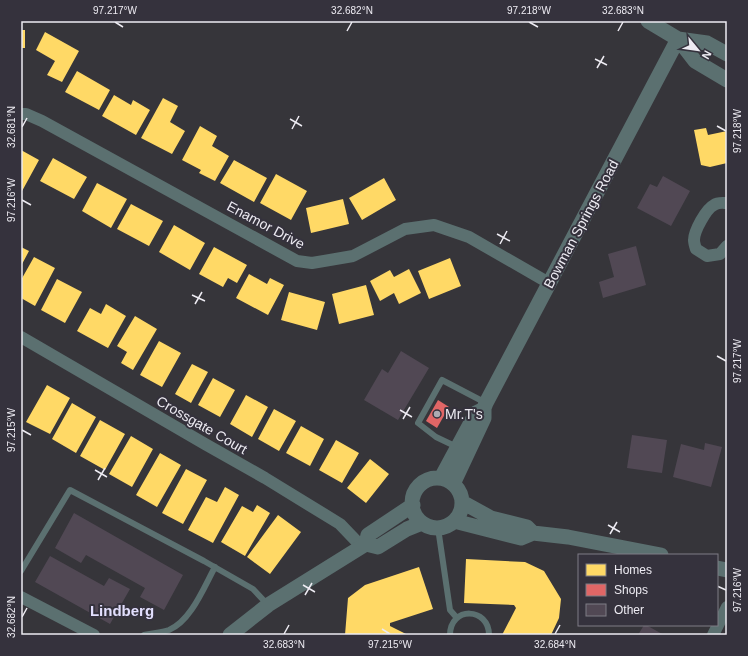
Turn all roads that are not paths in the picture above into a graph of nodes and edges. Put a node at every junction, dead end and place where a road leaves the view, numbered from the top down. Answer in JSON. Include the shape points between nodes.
{"nodes":[{"id":1,"x":648,"y":21,"type":"edge"},
{"id":2,"x":678,"y":39,"type":"junction"},
{"id":3,"x":727,"y":54,"type":"edge"},
{"id":4,"x":727,"y":80,"type":"edge"},
{"id":5,"x":21,"y":114,"type":"edge"},
{"id":6,"x":727,"y":203,"type":"edge"},
{"id":7,"x":727,"y":246,"type":"edge"},
{"id":8,"x":549,"y":283,"type":"junction"},
{"id":9,"x":21,"y":337,"type":"edge"},
{"id":10,"x":485,"y":406,"type":"junction"},
{"id":11,"x":457,"y":447,"type":"junction"},
{"id":12,"x":447,"y":481,"type":"junction"},
{"id":13,"x":462,"y":502,"type":"junction"},
{"id":14,"x":413,"y":505,"type":"junction"},
{"id":15,"x":454,"y":521,"type":"junction"},
{"id":16,"x":422,"y":523,"type":"junction"},
{"id":17,"x":438,"y":528,"type":"junction"},
{"id":18,"x":533,"y":533,"type":"junction"},
{"id":19,"x":364,"y":546,"type":"junction"},
{"id":20,"x":656,"y":554,"type":"edge"},
{"id":21,"x":215,"y":567,"type":"junction"},
{"id":22,"x":21,"y":571,"type":"edge"},
{"id":23,"x":21,"y":597,"type":"edge"},
{"id":24,"x":268,"y":605,"type":"junction"},
{"id":25,"x":727,"y":607,"type":"edge"},
{"id":26,"x":457,"y":618,"type":"junction"},
{"id":27,"x":718,"y":625,"type":"edge"},
{"id":28,"x":718,"y":626,"type":"edge"},
{"id":29,"x":94,"y":635,"type":"edge"},
{"id":30,"x":144,"y":635,"type":"edge"},
{"id":31,"x":230,"y":635,"type":"edge"},
{"id":32,"x":450,"y":635,"type":"edge"},
{"id":33,"x":489,"y":635,"type":"edge"},
{"id":34,"x":713,"y":635,"type":"edge"}],
"edges":[{"from":1,"to":2,"type":"street"},
{"from":2,"to":3,"type":"street","via":[[707,43]]},
{"from":2,"to":4,"type":"street","via":[[695,61]]},
{"from":2,"to":8,"type":"street","name":"Bowman Springs Road"},
{"from":5,"to":8,"type":"street","name":"Enamor Drive","via":[[42,121],[297,261],[312,263],[353,256],[405,229],[434,225],[469,237]]},
{"from":6,"to":7,"type":"street","via":[[715,204],[706,213],[694,240],[696,249],[707,256],[720,254]]},
{"from":8,"to":10,"type":"street","name":"Bowman Springs Road"},
{"from":9,"to":19,"type":"street","name":"Crossgate Court","via":[[265,478],[340,524]]},
{"from":10,"to":11,"type":"street","name":"Bowman Springs Road","via":[[476,413]]},
{"from":10,"to":11,"type":"lane","via":[[442,380],[418,423],[436,437]]},
{"from":10,"to":12,"type":"street","name":"Bowman Springs Road","via":[[484,418]]},
{"from":11,"to":12,"type":"street","name":"Bowman Springs Road"},
{"from":12,"to":13,"type":"street","via":[[460,493]]},
{"from":12,"to":14,"type":"street","via":[[432,478],[424,481],[414,494]]},
{"from":13,"to":15,"type":"street","via":[[461,510]]},
{"from":13,"to":18,"type":"street","via":[[490,518],[527,527]]},
{"from":14,"to":16,"type":"street","via":[[416,517]]},
{"from":14,"to":19,"type":"street","via":[[368,535]]},
{"from":15,"to":17,"type":"street"},
{"from":15,"to":18,"type":"street","via":[[521,538]]},
{"from":16,"to":17,"type":"street"},
{"from":16,"to":19,"type":"street","via":[[378,547]]},
{"from":17,"to":26,"type":"lane","via":[[450,610]]},
{"from":18,"to":20,"type":"street"},
{"from":19,"to":24,"type":"street"},
{"from":21,"to":22,"type":"lane","via":[[70,490]]},
{"from":21,"to":24,"type":"lane","via":[[253,589]]},
{"from":21,"to":30,"type":"lane","via":[[185,619],[168,631]]},
{"from":23,"to":29,"type":"street"},
{"from":24,"to":31,"type":"street"},
{"from":25,"to":27,"type":"street"},
{"from":26,"to":32,"type":"lane","via":[[450,629]]},
{"from":26,"to":33,"type":"lane","via":[[468,613],[475,614],[488,627]]},
{"from":28,"to":34,"type":"street"}]}
